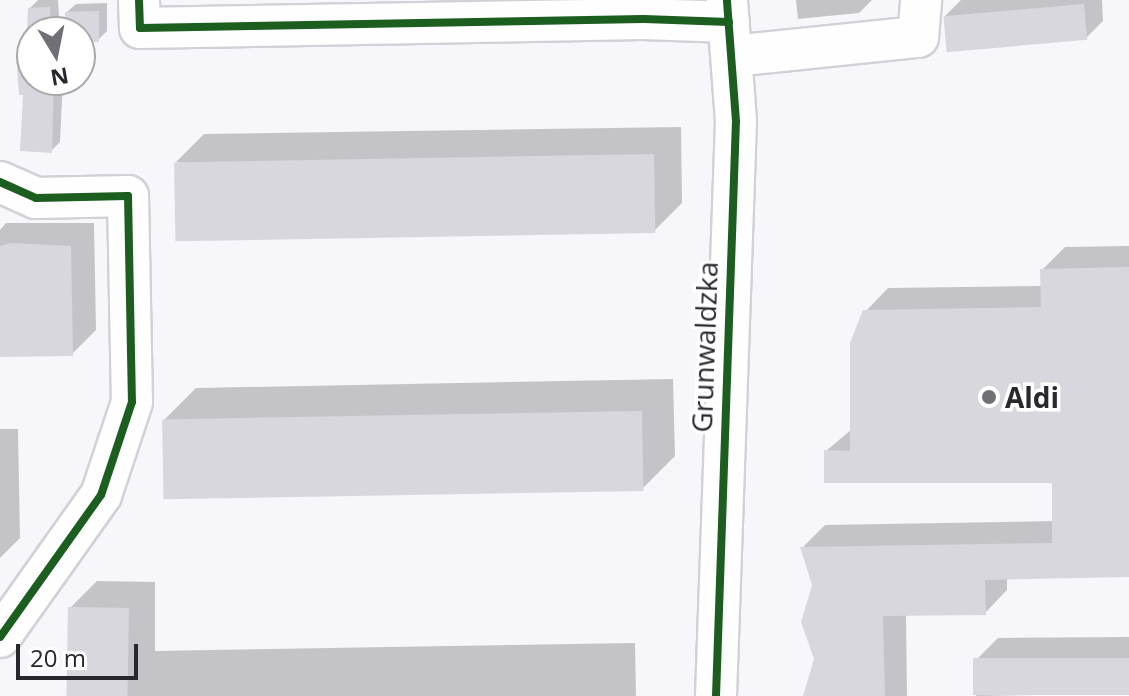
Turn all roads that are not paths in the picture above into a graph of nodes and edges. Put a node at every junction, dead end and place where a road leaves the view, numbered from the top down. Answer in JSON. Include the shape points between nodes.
{"nodes":[{"id":1,"x":139,"y":0,"type":"edge"},
{"id":2,"x":921,"y":0,"type":"edge"},
{"id":3,"x":729,"y":26,"type":"edge"},
{"id":4,"x":0,"y":182,"type":"edge"},
{"id":5,"x":0,"y":637,"type":"edge"},
{"id":6,"x":716,"y":696,"type":"edge"}],
"edges":[{"from":1,"to":3,"type":"street","via":[[140,28],[643,19]]},
{"from":2,"to":3,"type":"street","via":[[918,37]]},
{"from":3,"to":6,"type":"street","name":"Grunwaldzka","via":[[736,121]]},
{"from":4,"to":5,"type":"street","via":[[36,198],[128,196],[132,402],[101,495]]}]}
